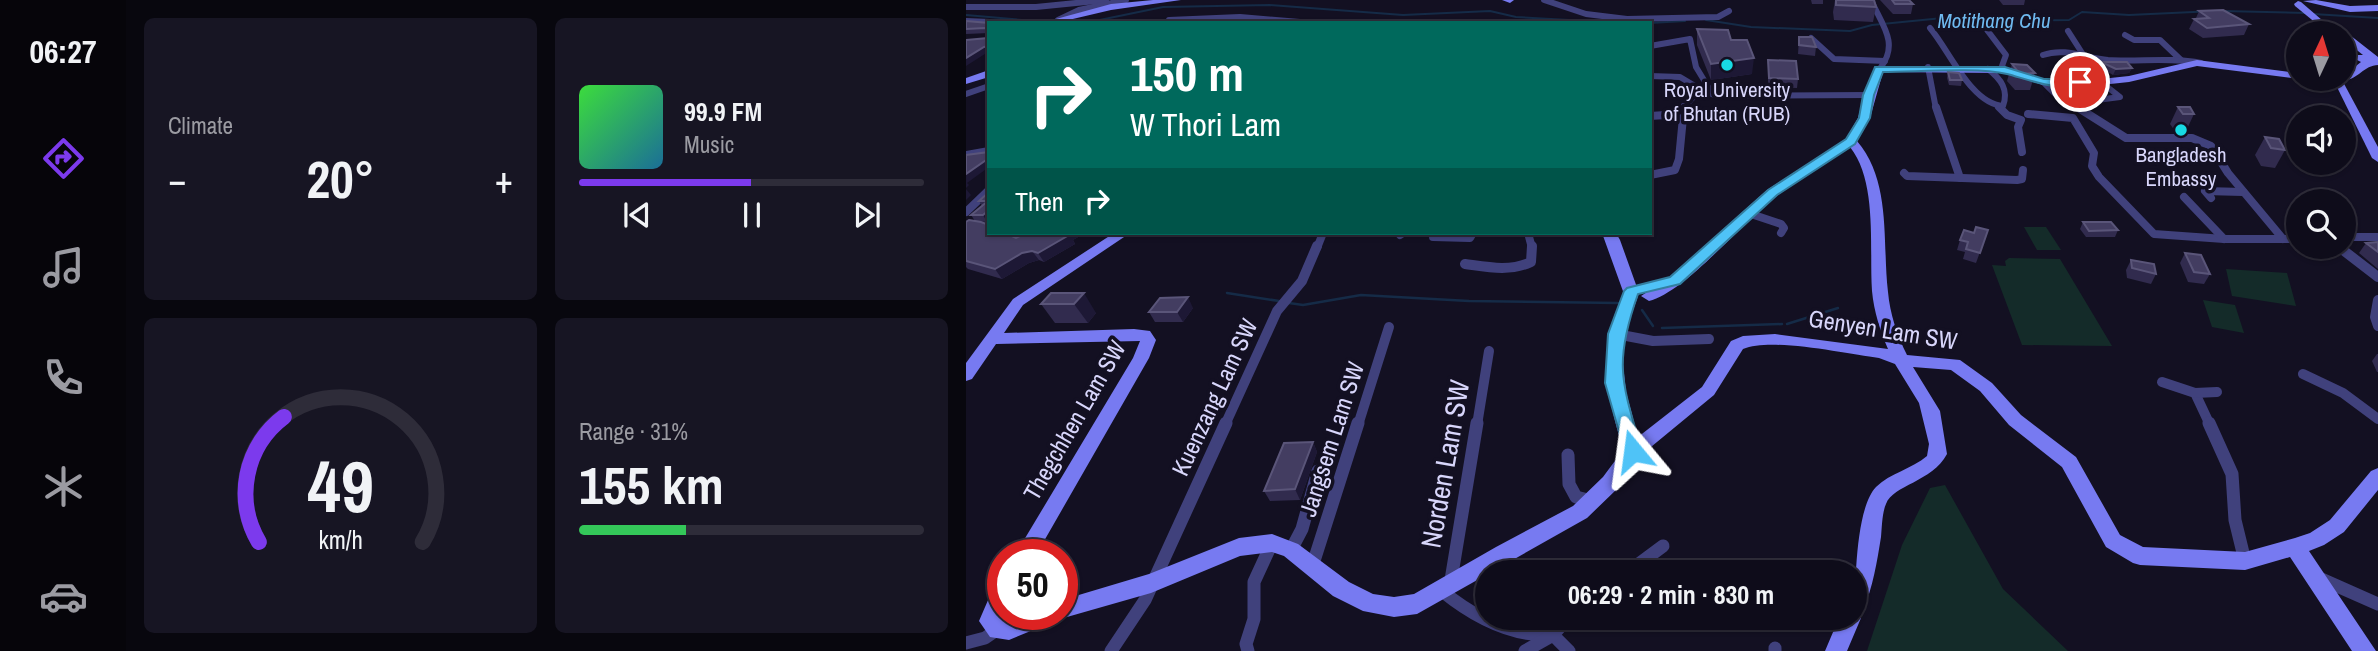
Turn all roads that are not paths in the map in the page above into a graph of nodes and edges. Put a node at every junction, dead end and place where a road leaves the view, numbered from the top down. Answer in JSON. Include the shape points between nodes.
{"nodes":[{"id":1,"x":1106,"y":0,"type":"edge"},
{"id":2,"x":1126,"y":0,"type":"edge"},
{"id":3,"x":1155,"y":0,"type":"edge"},
{"id":4,"x":1163,"y":0,"type":"edge"},
{"id":5,"x":1177,"y":0,"type":"edge"},
{"id":6,"x":1544,"y":0,"type":"edge"},
{"id":7,"x":1871,"y":0,"type":"edge"},
{"id":8,"x":2302,"y":4,"type":"edge"},
{"id":9,"x":966,"y":7,"type":"edge"},
{"id":10,"x":2378,"y":9,"type":"edge"},
{"id":11,"x":1729,"y":11,"type":"dead end"},
{"id":12,"x":966,"y":20,"type":"edge"},
{"id":13,"x":1169,"y":20,"type":"dead end"},
{"id":14,"x":987,"y":21,"type":"edge"},
{"id":15,"x":1057,"y":21,"type":"edge"},
{"id":16,"x":1288,"y":21,"type":"edge"},
{"id":17,"x":2320,"y":21,"type":"edge"},
{"id":18,"x":2328,"y":21,"type":"edge"},
{"id":19,"x":1984,"y":26,"type":"dead end"},
{"id":20,"x":1930,"y":28,"type":"dead end"},
{"id":21,"x":2068,"y":31,"type":"dead end"},
{"id":22,"x":2125,"y":35,"type":"dead end"},
{"id":23,"x":1811,"y":38,"type":"edge"},
{"id":24,"x":1652,"y":47,"type":"edge"},
{"id":25,"x":2356,"y":47,"type":"edge"},
{"id":26,"x":2356,"y":50,"type":"edge"},
{"id":27,"x":2043,"y":55,"type":"dead end"},
{"id":28,"x":2084,"y":55,"type":"junction"},
{"id":29,"x":2181,"y":60,"type":"junction"},
{"id":30,"x":2371,"y":61,"type":"edge"},
{"id":31,"x":2200,"y":63,"type":"junction"},
{"id":32,"x":1882,"y":65,"type":"junction"},
{"id":33,"x":1928,"y":67,"type":"junction"},
{"id":34,"x":1958,"y":68,"type":"junction"},
{"id":35,"x":1988,"y":69,"type":"junction"},
{"id":36,"x":2005,"y":70,"type":"junction"},
{"id":37,"x":987,"y":74,"type":"edge"},
{"id":38,"x":2286,"y":74,"type":"edge"},
{"id":39,"x":1652,"y":76,"type":"edge"},
{"id":40,"x":966,"y":81,"type":"edge"},
{"id":41,"x":2043,"y":82,"type":"junction"},
{"id":42,"x":2101,"y":82,"type":"junction"},
{"id":43,"x":987,"y":87,"type":"edge"},
{"id":44,"x":2346,"y":91,"type":"edge"},
{"id":45,"x":2348,"y":91,"type":"edge"},
{"id":46,"x":1705,"y":92,"type":"junction"},
{"id":47,"x":966,"y":94,"type":"edge"},
{"id":48,"x":1869,"y":95,"type":"junction"},
{"id":49,"x":1719,"y":96,"type":"junction"},
{"id":50,"x":2097,"y":100,"type":"dead end"},
{"id":51,"x":1998,"y":106,"type":"junction"},
{"id":52,"x":1681,"y":114,"type":"junction"},
{"id":53,"x":1652,"y":116,"type":"edge"},
{"id":54,"x":2024,"y":117,"type":"junction"},
{"id":55,"x":2378,"y":138,"type":"edge"},
{"id":56,"x":1851,"y":141,"type":"junction"},
{"id":57,"x":987,"y":151,"type":"edge"},
{"id":58,"x":2022,"y":152,"type":"dead end"},
{"id":59,"x":966,"y":155,"type":"edge"},
{"id":60,"x":2378,"y":158,"type":"edge"},
{"id":61,"x":2023,"y":170,"type":"dead end"},
{"id":62,"x":1903,"y":173,"type":"dead end"},
{"id":63,"x":1652,"y":175,"type":"edge"},
{"id":64,"x":1960,"y":178,"type":"junction"},
{"id":65,"x":2243,"y":192,"type":"junction"},
{"id":66,"x":987,"y":193,"type":"edge"},
{"id":67,"x":2184,"y":197,"type":"dead end"},
{"id":68,"x":2211,"y":198,"type":"dead end"},
{"id":69,"x":966,"y":212,"type":"edge"},
{"id":70,"x":1748,"y":213,"type":"junction"},
{"id":71,"x":1781,"y":233,"type":"dead end"},
{"id":72,"x":1120,"y":235,"type":"edge"},
{"id":73,"x":1322,"y":235,"type":"edge"},
{"id":74,"x":1471,"y":235,"type":"edge"},
{"id":75,"x":1529,"y":235,"type":"edge"},
{"id":76,"x":1610,"y":235,"type":"edge"},
{"id":77,"x":1433,"y":237,"type":"dead end"},
{"id":78,"x":2356,"y":237,"type":"edge"},
{"id":79,"x":2378,"y":237,"type":"edge"},
{"id":80,"x":2224,"y":239,"type":"junction"},
{"id":81,"x":2283,"y":239,"type":"joint"},
{"id":82,"x":2355,"y":259,"type":"edge"},
{"id":83,"x":1465,"y":264,"type":"dead end"},
{"id":84,"x":1624,"y":276,"type":"joint"},
{"id":85,"x":2378,"y":277,"type":"edge"},
{"id":86,"x":1640,"y":294,"type":"junction"},
{"id":87,"x":2378,"y":300,"type":"edge"},
{"id":88,"x":2378,"y":326,"type":"edge"},
{"id":89,"x":1389,"y":327,"type":"dead end"},
{"id":90,"x":1618,"y":327,"type":"junction"},
{"id":91,"x":991,"y":339,"type":"junction"},
{"id":92,"x":1709,"y":340,"type":"dead end"},
{"id":93,"x":1489,"y":351,"type":"dead end"},
{"id":94,"x":1901,"y":360,"type":"junction"},
{"id":95,"x":2303,"y":374,"type":"dead end"},
{"id":96,"x":966,"y":375,"type":"edge"},
{"id":97,"x":2162,"y":382,"type":"dead end"},
{"id":98,"x":2217,"y":392,"type":"dead end"},
{"id":99,"x":2196,"y":393,"type":"junction"},
{"id":100,"x":2378,"y":419,"type":"edge"},
{"id":101,"x":1633,"y":451,"type":"junction"},
{"id":102,"x":1568,"y":455,"type":"dead end"},
{"id":103,"x":1318,"y":471,"type":"dead end"},
{"id":104,"x":2378,"y":476,"type":"edge"},
{"id":105,"x":1592,"y":501,"type":"junction"},
{"id":106,"x":1035,"y":539,"type":"edge"},
{"id":107,"x":1663,"y":546,"type":"dead end"},
{"id":108,"x":1282,"y":547,"type":"junction"},
{"id":109,"x":2295,"y":547,"type":"junction"},
{"id":110,"x":1644,"y":560,"type":"edge"},
{"id":111,"x":1867,"y":560,"type":"edge"},
{"id":112,"x":2245,"y":561,"type":"junction"},
{"id":113,"x":1313,"y":564,"type":"junction"},
{"id":114,"x":2313,"y":575,"type":"junction"},
{"id":115,"x":1151,"y":583,"type":"junction"},
{"id":116,"x":1446,"y":589,"type":"junction"},
{"id":117,"x":2378,"y":604,"type":"edge"},
{"id":118,"x":1078,"y":605,"type":"edge"},
{"id":119,"x":997,"y":630,"type":"edge"},
{"id":120,"x":1557,"y":630,"type":"edge"},
{"id":121,"x":1845,"y":630,"type":"edge"},
{"id":122,"x":1553,"y":635,"type":"junction"},
{"id":123,"x":966,"y":643,"type":"edge"},
{"id":124,"x":1111,"y":651,"type":"edge"},
{"id":125,"x":1248,"y":651,"type":"edge"},
{"id":126,"x":1525,"y":651,"type":"edge"},
{"id":127,"x":1567,"y":651,"type":"edge"},
{"id":128,"x":1836,"y":651,"type":"edge"},
{"id":129,"x":2365,"y":651,"type":"edge"}],
"edges":[{"from":1,"to":9,"type":"street"},
{"from":2,"to":15,"type":"street"},
{"from":3,"to":4,"type":"street"},
{"from":5,"to":15,"type":"main road","via":[[1111,7]]},
{"from":6,"to":11,"type":"street","via":[[1586,14],[1638,19],[1718,17]]},
{"from":7,"to":32,"type":"street","via":[[1892,48]]},
{"from":8,"to":10,"type":"main road"},
{"from":8,"to":17,"type":"main road"},
{"from":8,"to":18,"type":"main road"},
{"from":12,"to":14,"type":"street"},
{"from":13,"to":16,"type":"street","via":[[1240,17]]},
{"from":19,"to":36,"type":"street","via":[[2006,55]]},
{"from":20,"to":34,"type":"street"},
{"from":21,"to":28,"type":"street"},
{"from":22,"to":29,"type":"street","via":[[2134,40],[2160,40]]},
{"from":23,"to":32,"type":"street","via":[[1834,59]]},
{"from":24,"to":49,"type":"street","via":[[1671,39],[1692,40],[1703,81]]},
{"from":25,"to":30,"type":"main road"},
{"from":26,"to":30,"type":"main road"},
{"from":27,"to":28,"type":"street"},
{"from":28,"to":29,"type":"street","via":[[2101,60]]},
{"from":29,"to":31,"type":"street"},
{"from":31,"to":38,"type":"main road"},
{"from":31,"to":42,"type":"main road"},
{"from":32,"to":33,"type":"main road"},
{"from":32,"to":48,"type":"main road"},
{"from":33,"to":34,"type":"main road"},
{"from":33,"to":64,"type":"street","via":[[1937,113]]},
{"from":34,"to":35,"type":"main road"},
{"from":34,"to":51,"type":"street","via":[[1969,87]]},
{"from":35,"to":36,"type":"main road"},
{"from":35,"to":51,"type":"street","via":[[2007,95],[2005,105]]},
{"from":36,"to":41,"type":"main road"},
{"from":37,"to":40,"type":"main road"},
{"from":39,"to":46,"type":"street","via":[[1680,77]]},
{"from":41,"to":42,"type":"main road"},
{"from":41,"to":65,"type":"street","via":[[2126,138],[2201,140],[2211,146]]},
{"from":42,"to":50,"type":"street","via":[[2120,97]]},
{"from":43,"to":47,"type":"street"},
{"from":44,"to":60,"type":"main road"},
{"from":45,"to":55,"type":"main road"},
{"from":46,"to":49,"type":"street"},
{"from":46,"to":52,"type":"street","via":[[1686,100]]},
{"from":48,"to":49,"type":"street"},
{"from":48,"to":56,"type":"main road","via":[[1866,114]]},
{"from":51,"to":54,"type":"street"},
{"from":52,"to":53,"type":"street"},
{"from":52,"to":63,"type":"street","via":[[1678,167],[1672,173]]},
{"from":54,"to":58,"type":"street","via":[[2018,127]]},
{"from":54,"to":80,"type":"street","via":[[2073,118],[2094,153],[2092,166],[2099,177],[2154,234]]},
{"from":56,"to":70,"type":"main road"},
{"from":56,"to":94,"type":"main road","via":[[1861,151],[1874,200],[1882,307]]},
{"from":57,"to":59,"type":"street"},
{"from":61,"to":64,"type":"street","via":[[2022,179],[2017,180]]},
{"from":62,"to":64,"type":"street"},
{"from":65,"to":68,"type":"street","via":[[2205,191]]},
{"from":65,"to":81,"type":"street"},
{"from":66,"to":69,"type":"street"},
{"from":67,"to":80,"type":"street"},
{"from":70,"to":71,"type":"street","via":[[1781,224]]},
{"from":70,"to":86,"type":"main road","via":[[1675,281]]},
{"from":72,"to":91,"type":"main road","via":[[1032,290],[1011,309]]},
{"from":73,"to":115,"type":"street","name":"Kuenzang Lam SW","via":[[1301,281],[1277,311]]},
{"from":74,"to":77,"type":"street"},
{"from":75,"to":83,"type":"street","via":[[1533,252],[1531,262],[1525,265]]},
{"from":76,"to":84,"type":"main road","via":[[1620,251]]},
{"from":78,"to":79,"type":"street"},
{"from":80,"to":81,"type":"street"},
{"from":82,"to":85,"type":"street"},
{"from":84,"to":86,"type":"main road"},
{"from":86,"to":90,"type":"main road"},
{"from":87,"to":88,"type":"street"},
{"from":89,"to":113,"type":"street","name":"Jangsem Lam SW"},
{"from":90,"to":92,"type":"street","via":[[1653,341]]},
{"from":90,"to":101,"type":"main road","via":[[1613,383]]},
{"from":91,"to":96,"type":"main road"},
{"from":91,"to":106,"type":"main road","name":"Thegchhen Lam SW","via":[[1134,334],[1148,340],[1142,358]]},
{"from":93,"to":116,"type":"street","name":"Norden Lam SW"},
{"from":94,"to":101,"type":"main road","name":"Genyen Lam SW","via":[[1881,353],[1776,339],[1741,342],[1708,391]]},
{"from":94,"to":111,"type":"main road","via":[[1934,411],[1938,456],[1881,494]]},
{"from":94,"to":112,"type":"main road","name":"Genyen Lam SW","via":[[1954,364],[1973,374],[2015,420],[2069,462],[2107,533],[2124,550],[2140,556]]},
{"from":95,"to":100,"type":"street","via":[[2343,393]]},
{"from":97,"to":99,"type":"street"},
{"from":98,"to":99,"type":"street"},
{"from":99,"to":112,"type":"street","via":[[2232,474],[2235,520]]},
{"from":101,"to":105,"type":"main road"},
{"from":102,"to":105,"type":"street","via":[[1569,484],[1576,497]]},
{"from":103,"to":108,"type":"street","via":[[1302,529]]},
{"from":104,"to":109,"type":"main road","name":"Genyen Lam SW","via":[[2337,526]]},
{"from":105,"to":116,"type":"main road","via":[[1566,522],[1503,553]]},
{"from":107,"to":110,"type":"street"},
{"from":108,"to":113,"type":"main road"},
{"from":108,"to":115,"type":"main road","via":[[1240,547]]},
{"from":108,"to":125,"type":"street","via":[[1254,582]]},
{"from":109,"to":112,"type":"main road","name":"Genyen Lam SW"},
{"from":109,"to":114,"type":"main road"},
{"from":113,"to":116,"type":"main road","via":[[1341,589],[1371,604],[1405,607]]},
{"from":114,"to":117,"type":"street"},
{"from":114,"to":129,"type":"main road"},
{"from":115,"to":118,"type":"main road"},
{"from":115,"to":124,"type":"street","name":"Kuenzang Lam SW"},
{"from":116,"to":122,"type":"street","via":[[1466,611],[1481,618],[1516,630]]},
{"from":119,"to":123,"type":"street"},
{"from":120,"to":122,"type":"street"},
{"from":121,"to":128,"type":"main road"},
{"from":122,"to":126,"type":"street"},
{"from":122,"to":127,"type":"street"}]}
